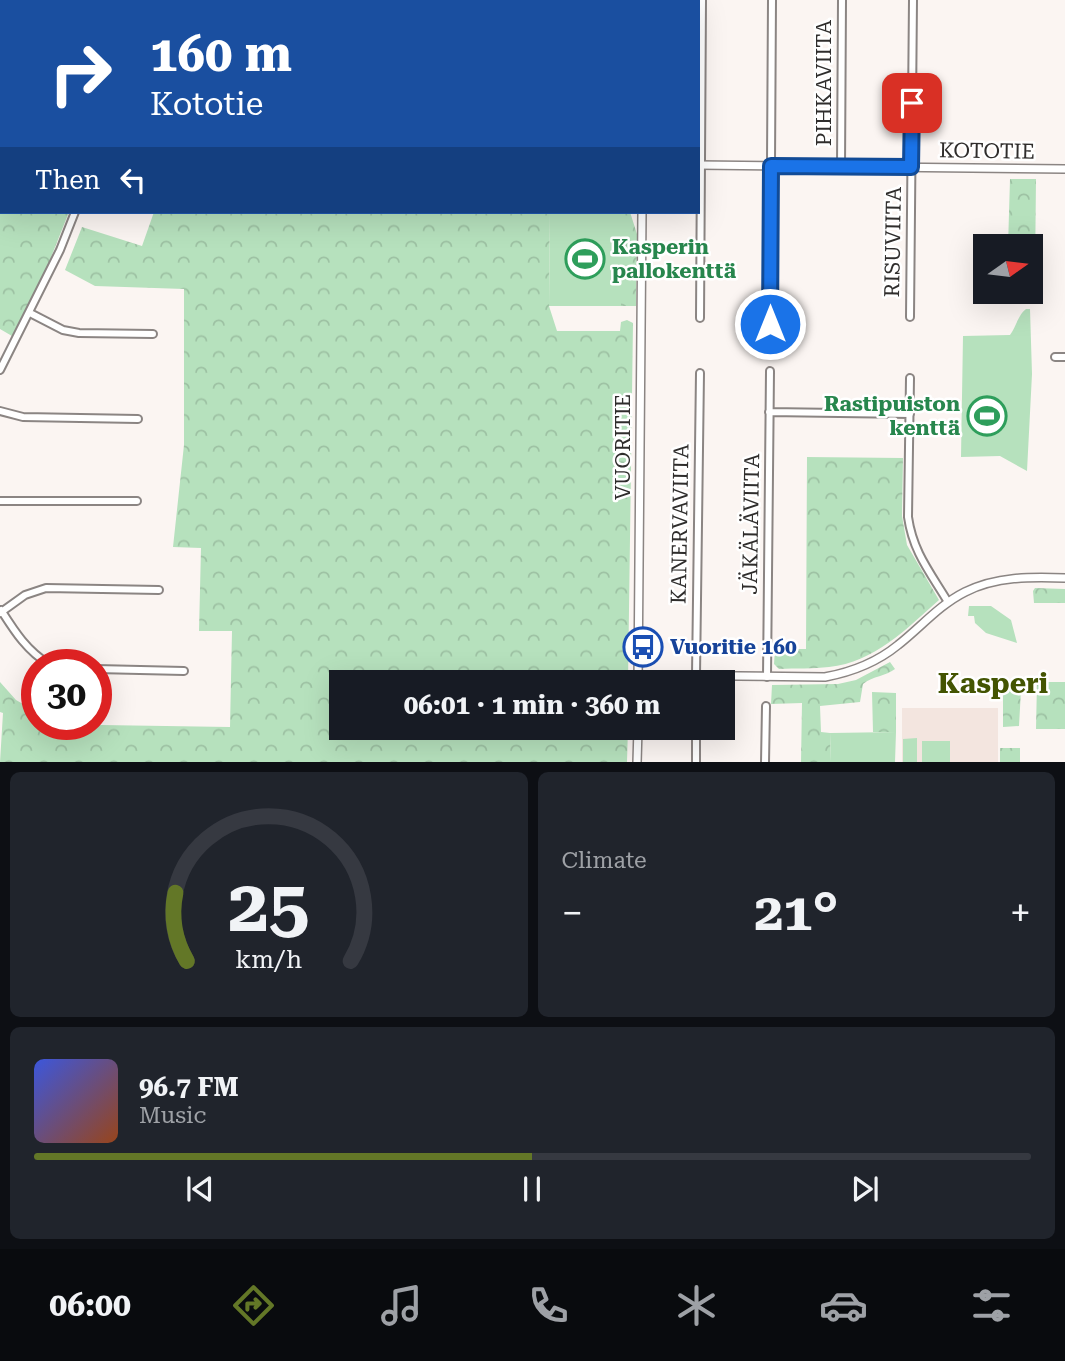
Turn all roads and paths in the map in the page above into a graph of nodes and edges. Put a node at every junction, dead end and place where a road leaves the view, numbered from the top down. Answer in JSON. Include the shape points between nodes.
{"nodes":[{"id":1,"x":702,"y":0,"type":"edge"},
{"id":2,"x":772,"y":0,"type":"edge"},
{"id":3,"x":842,"y":0,"type":"edge"},
{"id":4,"x":913,"y":0,"type":"edge"},
{"id":5,"x":700,"y":165,"type":"edge"},
{"id":6,"x":771,"y":166,"type":"junction"},
{"id":7,"x":841,"y":167,"type":"junction"},
{"id":8,"x":911,"y":167,"type":"junction"},
{"id":9,"x":1065,"y":169,"type":"edge"},
{"id":10,"x":74,"y":214,"type":"edge"},
{"id":11,"x":642,"y":214,"type":"edge"},
{"id":12,"x":30,"y":313,"type":"junction"},
{"id":13,"x":910,"y":317,"type":"dead end"},
{"id":14,"x":700,"y":318,"type":"dead end"},
{"id":15,"x":770,"y":324,"type":"dead end"},
{"id":16,"x":153,"y":334,"type":"dead end"},
{"id":17,"x":1055,"y":357,"type":"dead end"},
{"id":18,"x":1065,"y":357,"type":"edge"},
{"id":19,"x":0,"y":370,"type":"edge"},
{"id":20,"x":770,"y":370,"type":"dead end"},
{"id":21,"x":700,"y":373,"type":"dead end"},
{"id":22,"x":910,"y":378,"type":"dead end"},
{"id":23,"x":0,"y":411,"type":"edge"},
{"id":24,"x":769,"y":412,"type":"junction"},
{"id":25,"x":910,"y":414,"type":"junction"},
{"id":26,"x":138,"y":419,"type":"dead end"},
{"id":27,"x":0,"y":501,"type":"edge"},
{"id":28,"x":137,"y":501,"type":"dead end"},
{"id":29,"x":1065,"y":578,"type":"edge"},
{"id":30,"x":159,"y":590,"type":"dead end"},
{"id":31,"x":948,"y":602,"type":"junction"},
{"id":32,"x":1,"y":611,"type":"edge"},
{"id":33,"x":29,"y":649,"type":"edge"},
{"id":34,"x":112,"y":669,"type":"edge"},
{"id":35,"x":638,"y":670,"type":"edge"},
{"id":36,"x":696,"y":670,"type":"edge"},
{"id":37,"x":184,"y":671,"type":"dead end"},
{"id":38,"x":735,"y":676,"type":"edge"},
{"id":39,"x":767,"y":677,"type":"junction"},
{"id":40,"x":766,"y":706,"type":"dead end"},
{"id":41,"x":638,"y":740,"type":"edge"},
{"id":42,"x":696,"y":740,"type":"edge"},
{"id":43,"x":637,"y":762,"type":"edge"},
{"id":44,"x":696,"y":762,"type":"edge"},
{"id":45,"x":765,"y":762,"type":"edge"}],
"edges":[{"from":1,"to":5,"type":"street"},
{"from":2,"to":6,"type":"street"},
{"from":3,"to":7,"type":"street","name":"PIHKAVIITA"},
{"from":4,"to":8,"type":"street","name":"RISUVIITA"},
{"from":5,"to":6,"type":"street","name":"KOTOTIE"},
{"from":5,"to":14,"type":"street"},
{"from":6,"to":7,"type":"street","name":"KOTOTIE"},
{"from":6,"to":15,"type":"street"},
{"from":7,"to":8,"type":"street","name":"KOTOTIE"},
{"from":8,"to":9,"type":"street","name":"KOTOTIE"},
{"from":8,"to":13,"type":"street","name":"RISUVIITA"},
{"from":10,"to":12,"type":"street"},
{"from":11,"to":35,"type":"street","name":"VUORITIE"},
{"from":12,"to":16,"type":"street","via":[[79,333]]},
{"from":12,"to":19,"type":"street"},
{"from":17,"to":18,"type":"street"},
{"from":20,"to":24,"type":"street","name":"JÄKÄLÄVIITA"},
{"from":21,"to":36,"type":"street","name":"KANERVAVIITA"},
{"from":22,"to":25,"type":"street"},
{"from":23,"to":26,"type":"street","via":[[23,417]]},
{"from":24,"to":25,"type":"street"},
{"from":24,"to":39,"type":"street","name":"JÄKÄLÄVIITA"},
{"from":25,"to":31,"type":"street","via":[[911,535]]},
{"from":27,"to":28,"type":"street"},
{"from":29,"to":31,"type":"street","via":[[1005,579]]},
{"from":30,"to":32,"type":"street","via":[[46,588]]},
{"from":31,"to":39,"type":"street","via":[[897,646],[858,669],[825,677]]},
{"from":32,"to":33,"type":"street"},
{"from":34,"to":37,"type":"street"},
{"from":38,"to":39,"type":"street"},
{"from":40,"to":45,"type":"street"},
{"from":41,"to":43,"type":"street"},
{"from":42,"to":44,"type":"street"}]}
